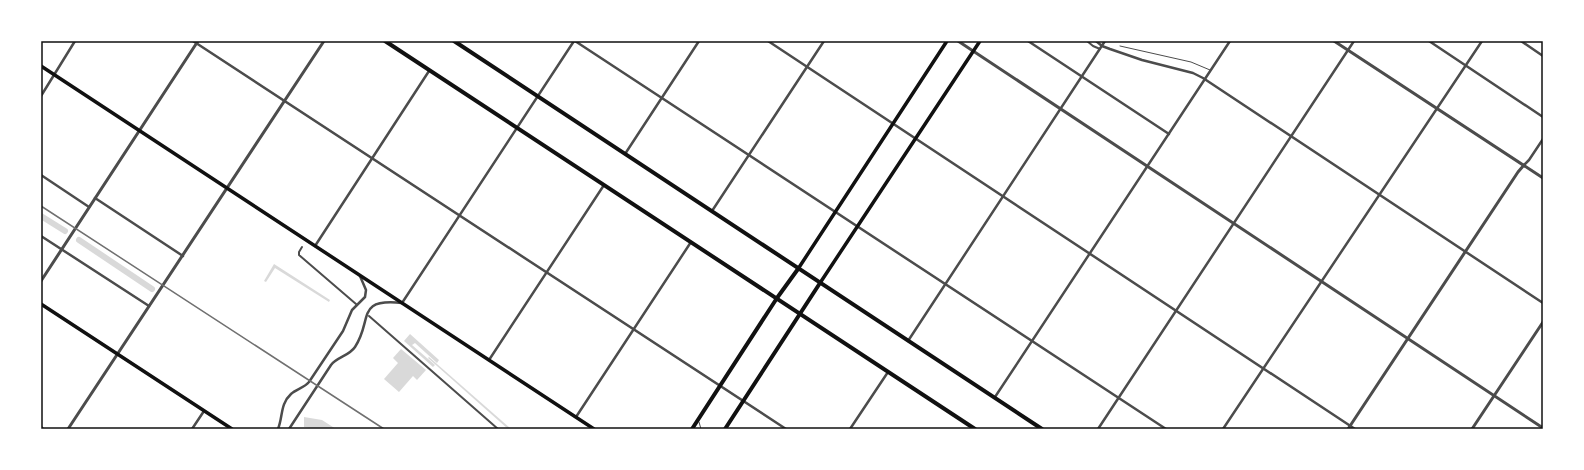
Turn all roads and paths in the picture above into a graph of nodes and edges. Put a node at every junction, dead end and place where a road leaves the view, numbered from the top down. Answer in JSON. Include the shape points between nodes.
{"nodes":[{"id":1,"x":75,"y":41,"type":"edge"},
{"id":2,"x":324,"y":41,"type":"edge"},
{"id":3,"x":385,"y":41,"type":"edge"},
{"id":4,"x":454,"y":41,"type":"edge"},
{"id":5,"x":575,"y":41,"type":"edge"},
{"id":6,"x":699,"y":41,"type":"edge"},
{"id":7,"x":768,"y":41,"type":"edge"},
{"id":8,"x":824,"y":41,"type":"edge"},
{"id":9,"x":947,"y":41,"type":"edge"},
{"id":10,"x":958,"y":41,"type":"edge"},
{"id":11,"x":980,"y":41,"type":"edge"},
{"id":12,"x":1028,"y":41,"type":"edge"},
{"id":13,"x":1087,"y":41,"type":"edge"},
{"id":14,"x":1096,"y":41,"type":"edge"},
{"id":15,"x":1105,"y":41,"type":"edge"},
{"id":16,"x":1230,"y":41,"type":"edge"},
{"id":17,"x":1334,"y":41,"type":"edge"},
{"id":18,"x":1354,"y":41,"type":"edge"},
{"id":19,"x":1430,"y":41,"type":"edge"},
{"id":20,"x":1482,"y":41,"type":"edge"},
{"id":21,"x":1521,"y":41,"type":"edge"},
{"id":22,"x":196,"y":42,"type":"edge"},
{"id":23,"x":1120,"y":46,"type":"dead end"},
{"id":24,"x":1101,"y":47,"type":"junction"},
{"id":25,"x":1348,"y":50,"type":"junction"},
{"id":26,"x":974,"y":51,"type":"junction"},
{"id":27,"x":1543,"y":56,"type":"edge"},
{"id":28,"x":1466,"y":65,"type":"junction"},
{"id":29,"x":41,"y":66,"type":"edge"},
{"id":30,"x":807,"y":66,"type":"junction"},
{"id":31,"x":430,"y":70,"type":"junction"},
{"id":32,"x":1211,"y":70,"type":"junction"},
{"id":33,"x":54,"y":75,"type":"junction"},
{"id":34,"x":1082,"y":76,"type":"junction"},
{"id":35,"x":1205,"y":79,"type":"junction"},
{"id":36,"x":41,"y":96,"type":"edge"},
{"id":37,"x":538,"y":96,"type":"junction"},
{"id":38,"x":662,"y":98,"type":"junction"},
{"id":39,"x":284,"y":100,"type":"junction"},
{"id":40,"x":1061,"y":109,"type":"junction"},
{"id":41,"x":1437,"y":109,"type":"junction"},
{"id":42,"x":1543,"y":117,"type":"edge"},
{"id":43,"x":893,"y":123,"type":"junction"},
{"id":44,"x":517,"y":128,"type":"junction"},
{"id":45,"x":139,"y":131,"type":"junction"},
{"id":46,"x":1169,"y":134,"type":"junction"},
{"id":47,"x":1291,"y":136,"type":"junction"},
{"id":48,"x":916,"y":138,"type":"junction"},
{"id":49,"x":1543,"y":138,"type":"edge"},
{"id":50,"x":625,"y":154,"type":"junction"},
{"id":51,"x":749,"y":155,"type":"junction"},
{"id":52,"x":372,"y":158,"type":"junction"},
{"id":53,"x":1524,"y":165,"type":"junction"},
{"id":54,"x":1147,"y":166,"type":"junction"},
{"id":55,"x":41,"y":174,"type":"edge"},
{"id":56,"x":1543,"y":178,"type":"edge"},
{"id":57,"x":604,"y":185,"type":"junction"},
{"id":58,"x":227,"y":189,"type":"junction"},
{"id":59,"x":1379,"y":195,"type":"junction"},
{"id":60,"x":1003,"y":196,"type":"junction"},
{"id":61,"x":95,"y":198,"type":"junction"},
{"id":62,"x":89,"y":207,"type":"junction"},
{"id":63,"x":836,"y":211,"type":"junction"},
{"id":64,"x":712,"y":212,"type":"junction"},
{"id":65,"x":460,"y":215,"type":"junction"},
{"id":66,"x":1234,"y":224,"type":"junction"},
{"id":67,"x":858,"y":226,"type":"junction"},
{"id":68,"x":41,"y":236,"type":"edge"},
{"id":69,"x":691,"y":242,"type":"junction"},
{"id":70,"x":315,"y":246,"type":"junction"},
{"id":71,"x":302,"y":247,"type":"dead end"},
{"id":72,"x":62,"y":249,"type":"junction"},
{"id":73,"x":1465,"y":252,"type":"junction"},
{"id":74,"x":1090,"y":254,"type":"junction"},
{"id":75,"x":183,"y":256,"type":"junction"},
{"id":76,"x":798,"y":269,"type":"junction"},
{"id":77,"x":547,"y":272,"type":"junction"},
{"id":78,"x":360,"y":276,"type":"junction"},
{"id":79,"x":41,"y":281,"type":"edge"},
{"id":80,"x":1322,"y":282,"type":"junction"},
{"id":81,"x":820,"y":283,"type":"junction"},
{"id":82,"x":946,"y":284,"type":"junction"},
{"id":83,"x":777,"y":298,"type":"junction"},
{"id":84,"x":402,"y":303,"type":"junction"},
{"id":85,"x":1543,"y":303,"type":"edge"},
{"id":86,"x":41,"y":304,"type":"edge"},
{"id":87,"x":356,"y":304,"type":"dead end"},
{"id":88,"x":150,"y":306,"type":"junction"},
{"id":89,"x":1176,"y":311,"type":"junction"},
{"id":90,"x":800,"y":314,"type":"junction"},
{"id":91,"x":369,"y":316,"type":"dead end"},
{"id":92,"x":1543,"y":322,"type":"edge"},
{"id":93,"x":634,"y":329,"type":"junction"},
{"id":94,"x":1408,"y":339,"type":"junction"},
{"id":95,"x":908,"y":341,"type":"junction"},
{"id":96,"x":1032,"y":341,"type":"junction"},
{"id":97,"x":118,"y":354,"type":"junction"},
{"id":98,"x":489,"y":360,"type":"junction"},
{"id":99,"x":1264,"y":368,"type":"junction"},
{"id":100,"x":888,"y":372,"type":"junction"},
{"id":101,"x":720,"y":386,"type":"junction"},
{"id":102,"x":1494,"y":396,"type":"junction"},
{"id":103,"x":995,"y":398,"type":"junction"},
{"id":104,"x":1119,"y":398,"type":"junction"},
{"id":105,"x":744,"y":401,"type":"junction"},
{"id":106,"x":204,"y":411,"type":"junction"},
{"id":107,"x":576,"y":417,"type":"junction"},
{"id":108,"x":698,"y":419,"type":"junction"},
{"id":109,"x":1350,"y":428,"type":"edge"},
{"id":110,"x":1543,"y":428,"type":"edge"},
{"id":111,"x":68,"y":429,"type":"edge"},
{"id":112,"x":192,"y":429,"type":"edge"},
{"id":113,"x":232,"y":429,"type":"edge"},
{"id":114,"x":278,"y":429,"type":"edge"},
{"id":115,"x":289,"y":429,"type":"edge"},
{"id":116,"x":498,"y":429,"type":"edge"},
{"id":117,"x":594,"y":429,"type":"edge"},
{"id":118,"x":692,"y":429,"type":"edge"},
{"id":119,"x":701,"y":429,"type":"edge"},
{"id":120,"x":725,"y":429,"type":"edge"},
{"id":121,"x":786,"y":429,"type":"edge"},
{"id":122,"x":850,"y":429,"type":"edge"},
{"id":123,"x":974,"y":429,"type":"edge"},
{"id":124,"x":1042,"y":429,"type":"edge"},
{"id":125,"x":1098,"y":429,"type":"edge"},
{"id":126,"x":1166,"y":429,"type":"edge"},
{"id":127,"x":1223,"y":429,"type":"edge"},
{"id":128,"x":1355,"y":429,"type":"edge"},
{"id":129,"x":1472,"y":429,"type":"edge"}],
"edges":[{"from":1,"to":33,"type":"street"},
{"from":2,"to":39,"type":"street"},
{"from":3,"to":31,"type":"main road"},
{"from":4,"to":37,"type":"main road"},
{"from":5,"to":37,"type":"street"},
{"from":5,"to":38,"type":"street"},
{"from":6,"to":38,"type":"street"},
{"from":7,"to":30,"type":"street"},
{"from":8,"to":30,"type":"street"},
{"from":9,"to":43,"type":"main road"},
{"from":10,"to":26,"type":"street"},
{"from":11,"to":26,"type":"main road"},
{"from":12,"to":34,"type":"street"},
{"from":13,"to":24,"type":"street","via":[[1093,46]]},
{"from":14,"to":24,"type":"street"},
{"from":15,"to":24,"type":"street"},
{"from":16,"to":32,"type":"street"},
{"from":17,"to":25,"type":"street"},
{"from":18,"to":25,"type":"street"},
{"from":19,"to":28,"type":"street"},
{"from":20,"to":28,"type":"street"},
{"from":21,"to":27,"type":"street"},
{"from":22,"to":39,"type":"street"},
{"from":22,"to":45,"type":"street"},
{"from":23,"to":32,"type":"lane","via":[[1191,62]]},
{"from":24,"to":34,"type":"street"},
{"from":24,"to":35,"type":"street","via":[[1193,73]]},
{"from":25,"to":41,"type":"street"},
{"from":25,"to":47,"type":"street"},
{"from":26,"to":40,"type":"street"},
{"from":26,"to":48,"type":"main road"},
{"from":28,"to":41,"type":"street"},
{"from":28,"to":42,"type":"street"},
{"from":29,"to":33,"type":"main road"},
{"from":30,"to":43,"type":"street"},
{"from":30,"to":51,"type":"street"},
{"from":31,"to":44,"type":"main road"},
{"from":31,"to":52,"type":"street"},
{"from":32,"to":35,"type":"street"},
{"from":33,"to":36,"type":"street"},
{"from":33,"to":45,"type":"main road"},
{"from":34,"to":40,"type":"street"},
{"from":34,"to":46,"type":"street"},
{"from":35,"to":46,"type":"street"},
{"from":35,"to":47,"type":"street"},
{"from":37,"to":44,"type":"street"},
{"from":37,"to":50,"type":"main road"},
{"from":38,"to":50,"type":"street"},
{"from":38,"to":51,"type":"street"},
{"from":39,"to":52,"type":"street"},
{"from":39,"to":58,"type":"street"},
{"from":40,"to":54,"type":"street"},
{"from":40,"to":60,"type":"street"},
{"from":41,"to":53,"type":"street"},
{"from":41,"to":59,"type":"street"},
{"from":43,"to":48,"type":"street"},
{"from":43,"to":63,"type":"main road"},
{"from":44,"to":57,"type":"main road"},
{"from":44,"to":65,"type":"street"},
{"from":45,"to":58,"type":"main road"},
{"from":45,"to":61,"type":"street"},
{"from":46,"to":54,"type":"street"},
{"from":47,"to":59,"type":"street"},
{"from":47,"to":66,"type":"street"},
{"from":48,"to":60,"type":"street"},
{"from":48,"to":67,"type":"main road"},
{"from":49,"to":53,"type":"street"},
{"from":50,"to":64,"type":"main road"},
{"from":51,"to":63,"type":"street"},
{"from":51,"to":64,"type":"street"},
{"from":52,"to":65,"type":"street"},
{"from":52,"to":70,"type":"street"},
{"from":53,"to":56,"type":"street"},
{"from":53,"to":73,"type":"street"},
{"from":54,"to":66,"type":"street"},
{"from":54,"to":74,"type":"street"},
{"from":55,"to":62,"type":"street"},
{"from":57,"to":69,"type":"main road"},
{"from":57,"to":77,"type":"street"},
{"from":58,"to":70,"type":"main road"},
{"from":58,"to":75,"type":"street"},
{"from":59,"to":73,"type":"street"},
{"from":59,"to":80,"type":"street"},
{"from":60,"to":74,"type":"street"},
{"from":60,"to":82,"type":"street"},
{"from":61,"to":62,"type":"street"},
{"from":61,"to":75,"type":"street"},
{"from":62,"to":72,"type":"street"},
{"from":63,"to":67,"type":"street"},
{"from":63,"to":76,"type":"main road"},
{"from":64,"to":76,"type":"main road"},
{"from":65,"to":77,"type":"street"},
{"from":65,"to":84,"type":"street"},
{"from":66,"to":80,"type":"street"},
{"from":66,"to":89,"type":"street"},
{"from":67,"to":81,"type":"main road"},
{"from":67,"to":82,"type":"street"},
{"from":68,"to":72,"type":"street"},
{"from":69,"to":83,"type":"main road"},
{"from":69,"to":93,"type":"street"},
{"from":70,"to":78,"type":"main road"},
{"from":71,"to":87,"type":"street","via":[[300,256]]},
{"from":72,"to":79,"type":"street"},
{"from":72,"to":88,"type":"street"},
{"from":73,"to":85,"type":"street"},
{"from":73,"to":94,"type":"street"},
{"from":74,"to":89,"type":"street"},
{"from":74,"to":96,"type":"street"},
{"from":75,"to":88,"type":"street"},
{"from":76,"to":81,"type":"main road"},
{"from":76,"to":83,"type":"main road"},
{"from":77,"to":93,"type":"street"},
{"from":77,"to":98,"type":"street"},
{"from":78,"to":84,"type":"main road"},
{"from":78,"to":114,"type":"street","via":[[366,290],[365,297],[352,310],[343,331],[309,382],[286,399]]},
{"from":80,"to":94,"type":"street"},
{"from":80,"to":99,"type":"street"},
{"from":81,"to":90,"type":"main road"},
{"from":81,"to":95,"type":"main road"},
{"from":82,"to":95,"type":"street"},
{"from":82,"to":96,"type":"street"},
{"from":83,"to":90,"type":"main road"},
{"from":83,"to":101,"type":"main road"},
{"from":84,"to":98,"type":"main road"},
{"from":84,"to":115,"type":"street","via":[[382,302],[372,307],[356,346],[330,365]]},
{"from":86,"to":97,"type":"main road"},
{"from":88,"to":97,"type":"street"},
{"from":89,"to":99,"type":"street"},
{"from":89,"to":104,"type":"street"},
{"from":90,"to":100,"type":"main road"},
{"from":90,"to":105,"type":"main road"},
{"from":91,"to":116,"type":"street"},
{"from":92,"to":102,"type":"street"},
{"from":93,"to":101,"type":"street"},
{"from":93,"to":107,"type":"street"},
{"from":94,"to":102,"type":"street"},
{"from":94,"to":109,"type":"street"},
{"from":95,"to":103,"type":"main road"},
{"from":96,"to":103,"type":"street"},
{"from":96,"to":104,"type":"street"},
{"from":97,"to":106,"type":"main road"},
{"from":97,"to":111,"type":"street"},
{"from":98,"to":107,"type":"main road"},
{"from":99,"to":109,"type":"street"},
{"from":99,"to":127,"type":"street"},
{"from":100,"to":122,"type":"street"},
{"from":100,"to":123,"type":"main road"},
{"from":101,"to":105,"type":"street"},
{"from":101,"to":108,"type":"main road"},
{"from":102,"to":110,"type":"street"},
{"from":102,"to":129,"type":"street"},
{"from":103,"to":124,"type":"main road"},
{"from":104,"to":125,"type":"street"},
{"from":104,"to":126,"type":"street"},
{"from":105,"to":120,"type":"main road"},
{"from":105,"to":121,"type":"street"},
{"from":106,"to":112,"type":"street"},
{"from":106,"to":113,"type":"main road"},
{"from":107,"to":117,"type":"main road"},
{"from":108,"to":118,"type":"main road"},
{"from":108,"to":119,"type":"lane"},
{"from":109,"to":128,"type":"street"}]}
